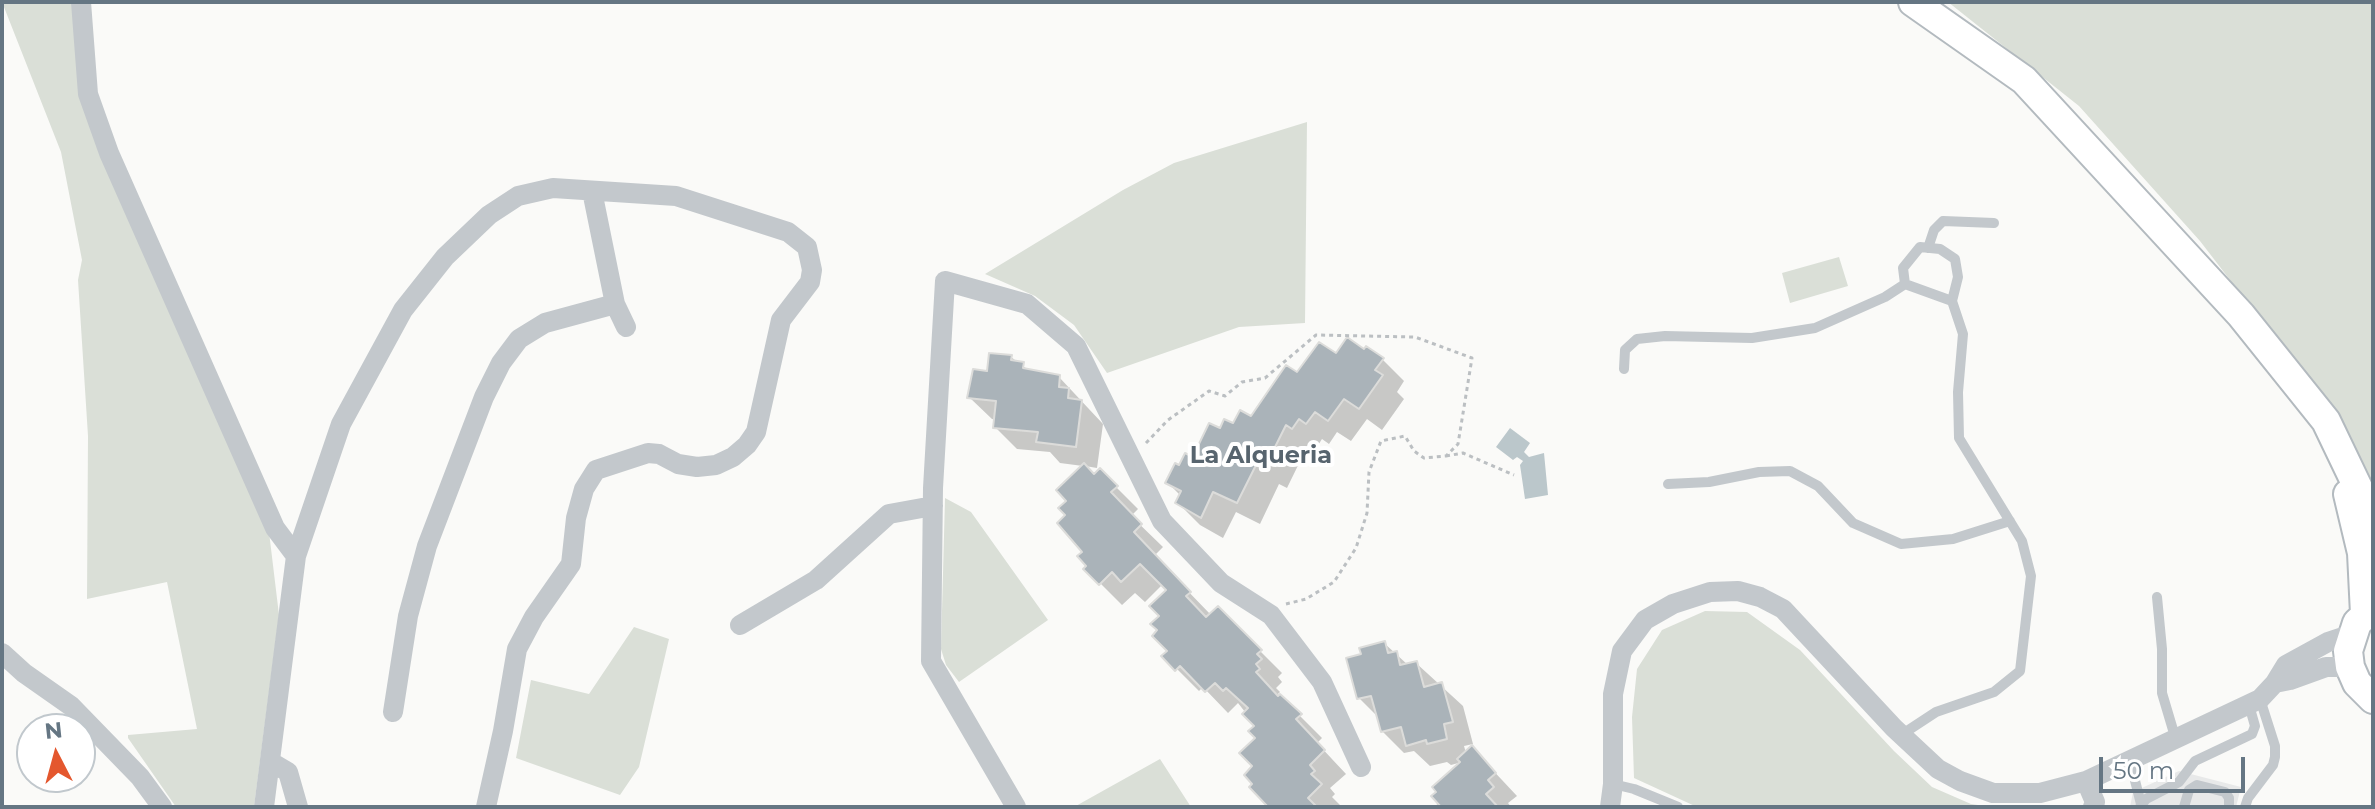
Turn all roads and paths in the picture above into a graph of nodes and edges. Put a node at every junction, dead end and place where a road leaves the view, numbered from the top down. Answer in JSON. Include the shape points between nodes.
{"nodes":[{"id":1,"x":81,"y":2,"type":"edge"},
{"id":2,"x":1913,"y":2,"type":"edge"},
{"id":3,"x":592,"y":191,"type":"junction"},
{"id":4,"x":1994,"y":223,"type":"dead end"},
{"id":5,"x":1928,"y":248,"type":"junction"},
{"id":6,"x":1905,"y":284,"type":"junction"},
{"id":7,"x":1952,"y":301,"type":"junction"},
{"id":8,"x":615,"y":304,"type":"junction"},
{"id":9,"x":626,"y":327,"type":"dead end"},
{"id":10,"x":1624,"y":369,"type":"dead end"},
{"id":11,"x":2292,"y":378,"type":"junction"},
{"id":12,"x":1137,"y":451,"type":"dead end"},
{"id":13,"x":1446,"y":456,"type":"junction"},
{"id":14,"x":1514,"y":475,"type":"dead end"},
{"id":15,"x":1668,"y":484,"type":"dead end"},
{"id":16,"x":933,"y":506,"type":"junction"},
{"id":17,"x":2373,"y":519,"type":"edge"},
{"id":18,"x":2010,"y":521,"type":"junction"},
{"id":19,"x":296,"y":556,"type":"junction"},
{"id":20,"x":2157,"y":597,"type":"dead end"},
{"id":21,"x":1271,"y":615,"type":"junction"},
{"id":22,"x":2363,"y":619,"type":"edge"},
{"id":23,"x":740,"y":625,"type":"dead end"},
{"id":24,"x":2,"y":653,"type":"edge"},
{"id":25,"x":2350,"y":667,"type":"junction"},
{"id":26,"x":2275,"y":683,"type":"junction"},
{"id":27,"x":2373,"y":699,"type":"edge"},
{"id":28,"x":2254,"y":702,"type":"junction"},
{"id":29,"x":393,"y":712,"type":"dead end"},
{"id":30,"x":1901,"y":735,"type":"junction"},
{"id":31,"x":2176,"y":740,"type":"junction"},
{"id":32,"x":2130,"y":761,"type":"junction"},
{"id":33,"x":271,"y":762,"type":"junction"},
{"id":34,"x":1361,"y":767,"type":"dead end"},
{"id":35,"x":2086,"y":781,"type":"junction"},
{"id":36,"x":1613,"y":784,"type":"junction"},
{"id":37,"x":2167,"y":791,"type":"junction"},
{"id":38,"x":2186,"y":802,"type":"edge"},
{"id":39,"x":2141,"y":806,"type":"edge"},
{"id":40,"x":162,"y":807,"type":"edge"},
{"id":41,"x":264,"y":807,"type":"edge"},
{"id":42,"x":298,"y":807,"type":"edge"},
{"id":43,"x":486,"y":807,"type":"edge"},
{"id":44,"x":1016,"y":807,"type":"edge"},
{"id":45,"x":1610,"y":807,"type":"edge"},
{"id":46,"x":1678,"y":807,"type":"edge"},
{"id":47,"x":2093,"y":807,"type":"edge"},
{"id":48,"x":2229,"y":807,"type":"edge"},
{"id":49,"x":2245,"y":807,"type":"edge"}],
"edges":[{"from":1,"to":19,"type":"street","via":[[88,94],[109,153],[275,528]]},
{"from":2,"to":11,"type":"main road","via":[[2024,80],[2241,315]]},
{"from":3,"to":8,"type":"street"},
{"from":3,"to":19,"type":"street","via":[[553,188],[518,196],[489,215],[445,257],[403,310],[341,424]]},
{"from":3,"to":43,"type":"street","via":[[676,196],[788,232],[807,247],[810,282],[781,320],[756,432],[747,445],[716,465],[697,467],[659,454],[637,455],[596,470],[590,479],[576,518],[571,564],[517,649]]},
{"from":4,"to":5,"type":"lane","via":[[1943,221]]},
{"from":5,"to":6,"type":"lane","via":[[1920,247],[1903,268]]},
{"from":5,"to":7,"type":"lane","via":[[1955,259],[1958,277]]},
{"from":6,"to":7,"type":"lane"},
{"from":6,"to":10,"type":"lane","via":[[1815,328],[1752,338],[1637,339],[1625,350]]},
{"from":7,"to":18,"type":"lane","via":[[1963,334],[1959,438]]},
{"from":8,"to":9,"type":"street"},
{"from":8,"to":29,"type":"street","via":[[545,323],[519,339],[501,363],[427,546],[408,616]]},
{"from":11,"to":17,"type":"main road","via":[[2326,421]]},
{"from":11,"to":22,"type":"main road","via":[[2349,495],[2362,553]]},
{"from":12,"to":13,"type":"path","via":[[1209,391],[1225,396],[1242,382],[1265,378],[1316,335],[1415,337],[1472,358],[1458,444]]},
{"from":13,"to":14,"type":"path","via":[[1463,453]]},
{"from":13,"to":21,"type":"path","via":[[1424,458],[1405,436],[1381,441],[1369,472],[1367,513],[1356,548],[1334,582],[1306,599],[1278,605]]},
{"from":15,"to":18,"type":"lane","via":[[1790,471],[1818,486],[1853,523],[1901,544],[1953,539]]},
{"from":16,"to":21,"type":"street","via":[[945,281],[1027,304],[1076,346],[1162,521],[1221,583]]},
{"from":16,"to":23,"type":"street","via":[[889,514],[816,580]]},
{"from":16,"to":44,"type":"street","via":[[931,661]]},
{"from":18,"to":30,"type":"lane","via":[[2022,541],[2031,576],[2020,671],[1994,692],[1936,712]]},
{"from":19,"to":33,"type":"street"},
{"from":20,"to":31,"type":"lane","via":[[2162,693]]},
{"from":21,"to":34,"type":"street","via":[[1322,682]]},
{"from":22,"to":25,"type":"main road","via":[[2348,651]]},
{"from":22,"to":26,"type":"street","via":[[2286,665]]},
{"from":24,"to":40,"type":"street","via":[[71,706]]},
{"from":25,"to":26,"type":"street","via":[[2326,667]]},
{"from":25,"to":27,"type":"main road"},
{"from":26,"to":28,"type":"street"},
{"from":28,"to":31,"type":"street"},
{"from":28,"to":37,"type":"lane","via":[[2254,732],[2195,761]]},
{"from":28,"to":49,"type":"lane","via":[[2275,757]]},
{"from":30,"to":35,"type":"street","via":[[1938,769],[1993,793],[2040,793]]},
{"from":30,"to":36,"type":"street","via":[[1783,609],[1738,591],[1710,592],[1645,620],[1622,651],[1613,694]]},
{"from":31,"to":32,"type":"street"},
{"from":32,"to":35,"type":"street"},
{"from":32,"to":39,"type":"lane"},
{"from":33,"to":41,"type":"street"},
{"from":33,"to":42,"type":"street","via":[[288,772]]},
{"from":35,"to":47,"type":"street"},
{"from":36,"to":45,"type":"street"},
{"from":36,"to":46,"type":"lane"},
{"from":37,"to":38,"type":"lane"},
{"from":37,"to":39,"type":"lane"},
{"from":38,"to":48,"type":"lane","via":[[2189,790],[2197,785],[2222,790]]}]}
